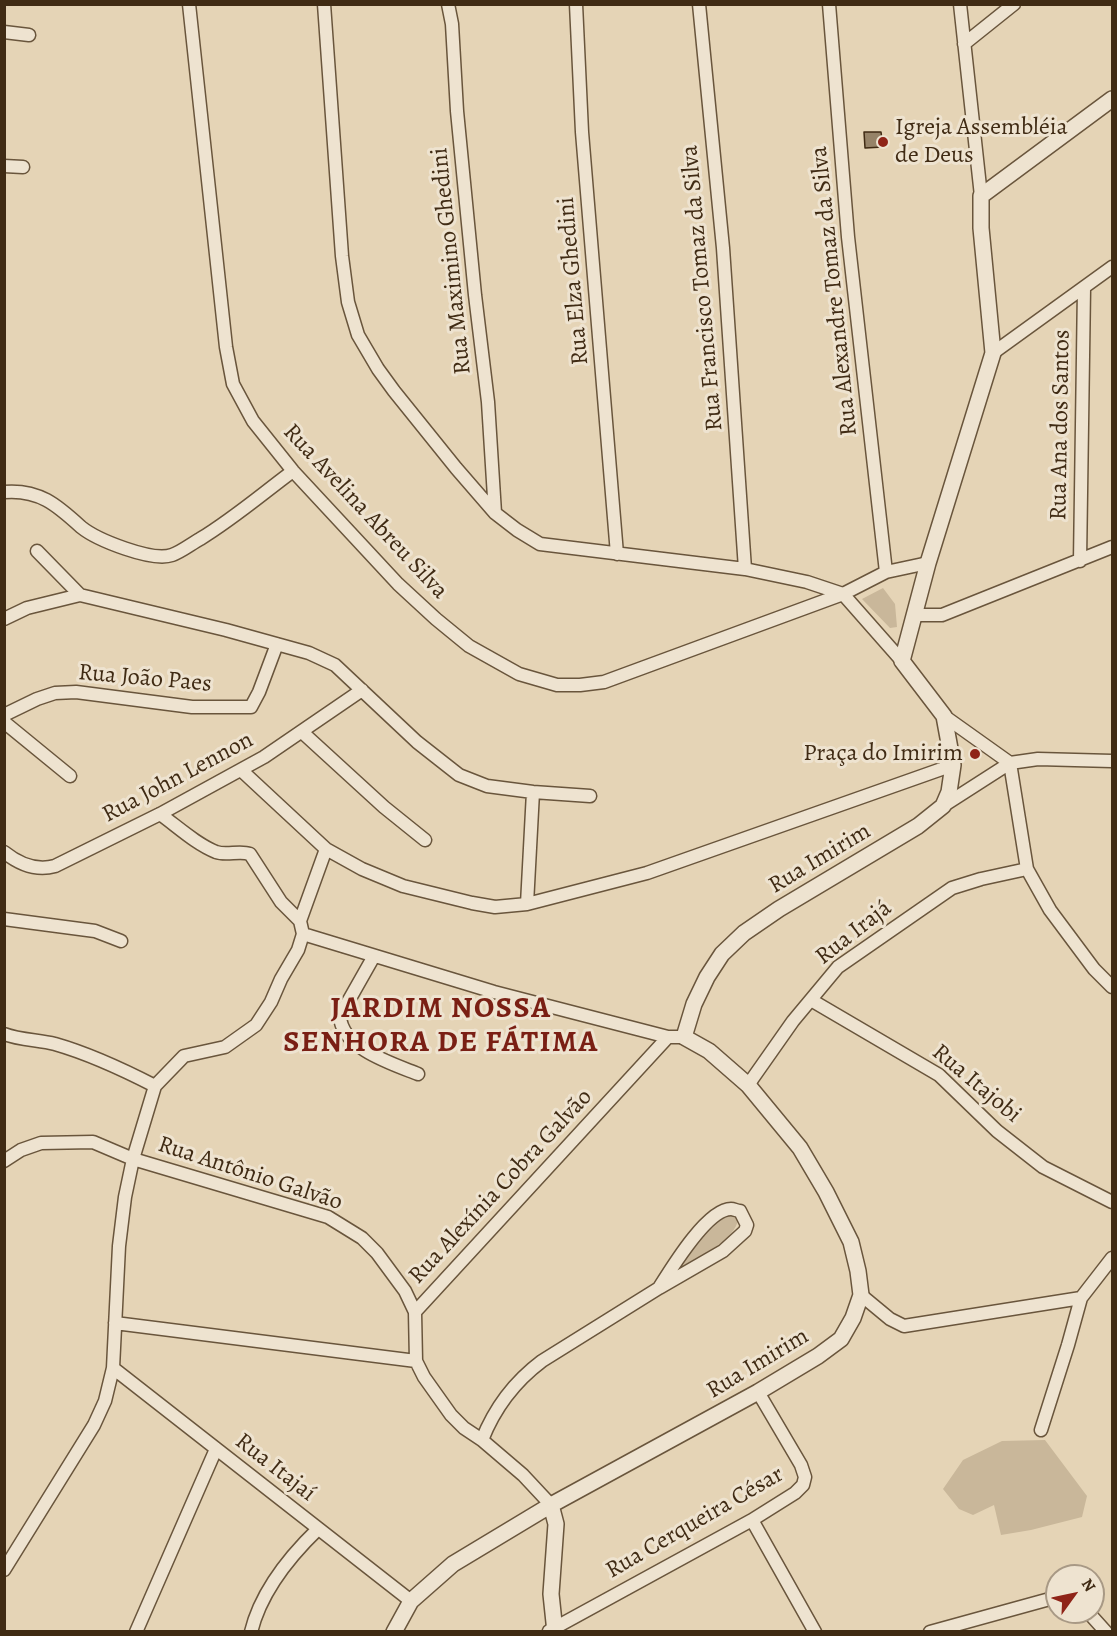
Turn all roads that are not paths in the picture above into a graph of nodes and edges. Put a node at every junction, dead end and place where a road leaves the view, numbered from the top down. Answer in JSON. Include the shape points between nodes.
{"nodes":[{"id":1,"x":189,"y":4,"type":"edge"},
{"id":2,"x":324,"y":4,"type":"edge"},
{"id":3,"x":448,"y":4,"type":"edge"},
{"id":4,"x":576,"y":4,"type":"edge"},
{"id":5,"x":699,"y":4,"type":"edge"},
{"id":6,"x":828,"y":4,"type":"edge"},
{"id":7,"x":960,"y":4,"type":"edge"},
{"id":8,"x":1014,"y":4,"type":"edge"},
{"id":9,"x":4,"y":32,"type":"edge"},
{"id":10,"x":29,"y":35,"type":"dead end"},
{"id":11,"x":964,"y":44,"type":"junction"},
{"id":12,"x":1113,"y":99,"type":"edge"},
{"id":13,"x":4,"y":166,"type":"edge"},
{"id":14,"x":22,"y":167,"type":"dead end"},
{"id":15,"x":981,"y":196,"type":"junction"},
{"id":16,"x":1113,"y":267,"type":"edge"},
{"id":17,"x":1084,"y":288,"type":"junction"},
{"id":18,"x":993,"y":353,"type":"junction"},
{"id":19,"x":293,"y":471,"type":"junction"},
{"id":20,"x":4,"y":492,"type":"edge"},
{"id":21,"x":495,"y":513,"type":"junction"},
{"id":22,"x":1113,"y":548,"type":"edge"},
{"id":23,"x":37,"y":551,"type":"dead end"},
{"id":24,"x":617,"y":555,"type":"junction"},
{"id":25,"x":1080,"y":561,"type":"junction"},
{"id":26,"x":928,"y":563,"type":"junction"},
{"id":27,"x":746,"y":569,"type":"junction"},
{"id":28,"x":886,"y":572,"type":"junction"},
{"id":29,"x":843,"y":594,"type":"junction"},
{"id":30,"x":80,"y":595,"type":"junction"},
{"id":31,"x":914,"y":615,"type":"junction"},
{"id":32,"x":4,"y":619,"type":"edge"},
{"id":33,"x":277,"y":644,"type":"junction"},
{"id":34,"x":902,"y":661,"type":"junction"},
{"id":35,"x":363,"y":690,"type":"junction"},
{"id":36,"x":4,"y":716,"type":"edge"},
{"id":37,"x":944,"y":716,"type":"junction"},
{"id":38,"x":4,"y":722,"type":"edge"},
{"id":39,"x":302,"y":732,"type":"junction"},
{"id":40,"x":1113,"y":761,"type":"edge"},
{"id":41,"x":1010,"y":763,"type":"junction"},
{"id":42,"x":952,"y":765,"type":"junction"},
{"id":43,"x":241,"y":770,"type":"junction"},
{"id":44,"x":70,"y":776,"type":"dead end"},
{"id":45,"x":533,"y":792,"type":"junction"},
{"id":46,"x":590,"y":795,"type":"dead end"},
{"id":47,"x":943,"y":806,"type":"junction"},
{"id":48,"x":160,"y":814,"type":"junction"},
{"id":49,"x":425,"y":840,"type":"dead end"},
{"id":50,"x":326,"y":849,"type":"junction"},
{"id":51,"x":4,"y":852,"type":"edge"},
{"id":52,"x":1027,"y":869,"type":"junction"},
{"id":53,"x":527,"y":904,"type":"junction"},
{"id":54,"x":4,"y":919,"type":"edge"},
{"id":55,"x":302,"y":928,"type":"junction"},
{"id":56,"x":121,"y":941,"type":"dead end"},
{"id":57,"x":375,"y":956,"type":"junction"},
{"id":58,"x":1113,"y":987,"type":"edge"},
{"id":59,"x":811,"y":1000,"type":"junction"},
{"id":60,"x":6,"y":1035,"type":"edge"},
{"id":61,"x":668,"y":1037,"type":"junction"},
{"id":62,"x":684,"y":1037,"type":"junction"},
{"id":63,"x":418,"y":1074,"type":"dead end"},
{"id":64,"x":748,"y":1085,"type":"junction"},
{"id":65,"x":155,"y":1086,"type":"junction"},
{"id":66,"x":133,"y":1159,"type":"junction"},
{"id":67,"x":4,"y":1161,"type":"edge"},
{"id":68,"x":1113,"y":1202,"type":"edge"},
{"id":69,"x":1113,"y":1258,"type":"edge"},
{"id":70,"x":658,"y":1288,"type":"junction"},
{"id":71,"x":861,"y":1295,"type":"junction"},
{"id":72,"x":1081,"y":1298,"type":"junction"},
{"id":73,"x":415,"y":1312,"type":"junction"},
{"id":74,"x":115,"y":1323,"type":"junction"},
{"id":75,"x":416,"y":1361,"type":"junction"},
{"id":76,"x":113,"y":1368,"type":"junction"},
{"id":77,"x":758,"y":1392,"type":"junction"},
{"id":78,"x":1041,"y":1430,"type":"dead end"},
{"id":79,"x":482,"y":1440,"type":"junction"},
{"id":80,"x":216,"y":1449,"type":"junction"},
{"id":81,"x":551,"y":1505,"type":"junction"},
{"id":82,"x":752,"y":1521,"type":"junction"},
{"id":83,"x":318,"y":1529,"type":"junction"},
{"id":84,"x":4,"y":1570,"type":"edge"},
{"id":85,"x":1045,"y":1600,"type":"edge"},
{"id":86,"x":411,"y":1601,"type":"junction"},
{"id":87,"x":141,"y":1629,"type":"edge"},
{"id":88,"x":552,"y":1630,"type":"edge"},
{"id":89,"x":251,"y":1632,"type":"edge"},
{"id":90,"x":394,"y":1632,"type":"edge"},
{"id":91,"x":815,"y":1632,"type":"edge"},
{"id":92,"x":930,"y":1632,"type":"edge"}],
"edges":[{"from":1,"to":19,"type":"street","name":"Rua Avelina Abreu Silva","via":[[233,384],[253,421]]},
{"from":2,"to":21,"type":"street","via":[[342,256],[348,302],[358,335],[394,391]]},
{"from":3,"to":21,"type":"street","name":"Rua Maximino Ghedini","via":[[488,402]]},
{"from":4,"to":24,"type":"street","name":"Rua Elza Ghedini","via":[[582,132]]},
{"from":5,"to":27,"type":"street","name":"Rua Francisco Tomaz da Silva","via":[[723,248]]},
{"from":6,"to":28,"type":"street","name":"Rua Alexandre Tomaz da Silva","via":[[848,237]]},
{"from":7,"to":11,"type":"street"},
{"from":8,"to":11,"type":"street"},
{"from":9,"to":10,"type":"street"},
{"from":11,"to":15,"type":"street"},
{"from":12,"to":15,"type":"street"},
{"from":13,"to":14,"type":"street"},
{"from":15,"to":18,"type":"street"},
{"from":16,"to":17,"type":"street"},
{"from":17,"to":18,"type":"street"},
{"from":17,"to":25,"type":"street","name":"Rua Ana dos Santos"},
{"from":18,"to":26,"type":"street"},
{"from":19,"to":20,"type":"street","via":[[225,523],[170,556],[105,542],[45,498]]},
{"from":19,"to":29,"type":"street","name":"Rua Avelina Abreu Silva","via":[[398,584],[469,646],[519,674],[557,685],[604,682]]},
{"from":21,"to":24,"type":"street","via":[[540,544]]},
{"from":22,"to":25,"type":"street"},
{"from":23,"to":30,"type":"street"},
{"from":24,"to":27,"type":"street"},
{"from":25,"to":31,"type":"street","via":[[942,615]]},
{"from":26,"to":28,"type":"street","name":"Rua Avelina Abreu Silva"},
{"from":26,"to":31,"type":"street"},
{"from":27,"to":29,"type":"street","via":[[801,580]]},
{"from":28,"to":29,"type":"street","name":"Rua Avelina Abreu Silva"},
{"from":29,"to":34,"type":"street"},
{"from":30,"to":32,"type":"street","via":[[27,608]]},
{"from":30,"to":33,"type":"street"},
{"from":31,"to":34,"type":"street"},
{"from":33,"to":35,"type":"street","via":[[335,664]]},
{"from":33,"to":36,"type":"street","name":"Rua João Paes","via":[[251,707],[192,707],[76,692],[55,693]]},
{"from":34,"to":37,"type":"street"},
{"from":35,"to":39,"type":"street","name":"Rua John Lennon"},
{"from":35,"to":45,"type":"street","via":[[417,742],[459,775],[487,786]]},
{"from":37,"to":41,"type":"street"},
{"from":37,"to":42,"type":"street"},
{"from":38,"to":44,"type":"street"},
{"from":39,"to":43,"type":"street","name":"Rua John Lennon"},
{"from":39,"to":49,"type":"street"},
{"from":40,"to":41,"type":"street","via":[[1038,759]]},
{"from":41,"to":47,"type":"street"},
{"from":41,"to":52,"type":"street"},
{"from":42,"to":47,"type":"street"},
{"from":42,"to":53,"type":"street","via":[[647,873]]},
{"from":43,"to":48,"type":"street","name":"Rua John Lennon"},
{"from":43,"to":50,"type":"street"},
{"from":45,"to":46,"type":"street"},
{"from":45,"to":53,"type":"street"},
{"from":47,"to":62,"type":"street","name":"Rua Imirim","via":[[918,826],[744,933],[722,954],[707,977]]},
{"from":48,"to":51,"type":"street","name":"Rua John Lennon","via":[[47,868],[27,865]]},
{"from":48,"to":55,"type":"street","via":[[205,847],[219,853],[249,854]]},
{"from":50,"to":53,"type":"street","via":[[403,886],[495,907]]},
{"from":50,"to":55,"type":"street"},
{"from":52,"to":58,"type":"street","via":[[1050,910],[1094,969]]},
{"from":52,"to":59,"type":"street","name":"Rua Irajá","via":[[952,888],[838,967]]},
{"from":54,"to":56,"type":"street","via":[[94,931]]},
{"from":55,"to":57,"type":"street","name":"Rua Imirim"},
{"from":55,"to":65,"type":"street","via":[[298,950],[256,1025],[225,1047],[184,1056]]},
{"from":57,"to":61,"type":"street","name":"Rua Imirim"},
{"from":57,"to":63,"type":"street","via":[[340,1016],[341,1023],[349,1036],[372,1056]]},
{"from":59,"to":64,"type":"street","name":"Rua Irajá"},
{"from":59,"to":68,"type":"street","name":"Rua Itajobi","via":[[939,1075],[997,1131],[1043,1167]]},
{"from":60,"to":65,"type":"street","via":[[74,1050]]},
{"from":61,"to":62,"type":"street","name":"Rua Imirim"},
{"from":61,"to":73,"type":"street","name":"Rua Alexínia Cobra Galvão"},
{"from":62,"to":64,"type":"street","name":"Rua Imirim","via":[[709,1051]]},
{"from":64,"to":71,"type":"street","name":"Rua Imirim","via":[[800,1148],[826,1192],[851,1242]]},
{"from":65,"to":66,"type":"street"},
{"from":66,"to":67,"type":"street","name":"Rua Antônio Galvão","via":[[93,1142],[63,1142],[41,1143]]},
{"from":66,"to":73,"type":"street","name":"Rua Antônio Galvão","via":[[328,1217],[362,1238],[377,1253]]},
{"from":66,"to":74,"type":"street","via":[[119,1246]]},
{"from":69,"to":72,"type":"street"},
{"from":70,"to":70,"type":"street","via":[[704,1225],[721,1212],[740,1211],[747,1225],[738,1238]]},
{"from":70,"to":79,"type":"street","via":[[525,1374],[501,1402]]},
{"from":71,"to":72,"type":"street","via":[[904,1326]]},
{"from":71,"to":77,"type":"street","name":"Rua Imirim","via":[[840,1339]]},
{"from":72,"to":78,"type":"street"},
{"from":73,"to":75,"type":"street","name":"Rua Antônio Galvão"},
{"from":74,"to":75,"type":"street"},
{"from":74,"to":76,"type":"street"},
{"from":75,"to":79,"type":"street","name":"Rua Antônio Galvão","via":[[451,1415]]},
{"from":76,"to":80,"type":"street","name":"Rua Itajaí"},
{"from":76,"to":84,"type":"street","via":[[94,1425]]},
{"from":77,"to":81,"type":"street","name":"Rua Imirim"},
{"from":77,"to":82,"type":"street","name":"Rua Cerqueira César","via":[[805,1477],[795,1493]]},
{"from":79,"to":81,"type":"street","name":"Rua Antônio Galvão"},
{"from":80,"to":83,"type":"street","name":"Rua Itajaí"},
{"from":80,"to":87,"type":"street","via":[[147,1605]]},
{"from":81,"to":86,"type":"street","name":"Rua Imirim","via":[[453,1564]]},
{"from":81,"to":88,"type":"street","via":[[556,1524]]},
{"from":82,"to":88,"type":"street","name":"Rua Cerqueira César"},
{"from":82,"to":91,"type":"street"},
{"from":83,"to":86,"type":"street","name":"Rua Itajaí"},
{"from":83,"to":89,"type":"street","via":[[280,1571]]},
{"from":85,"to":92,"type":"street"},
{"from":86,"to":90,"type":"street","name":"Rua Imirim"}]}
